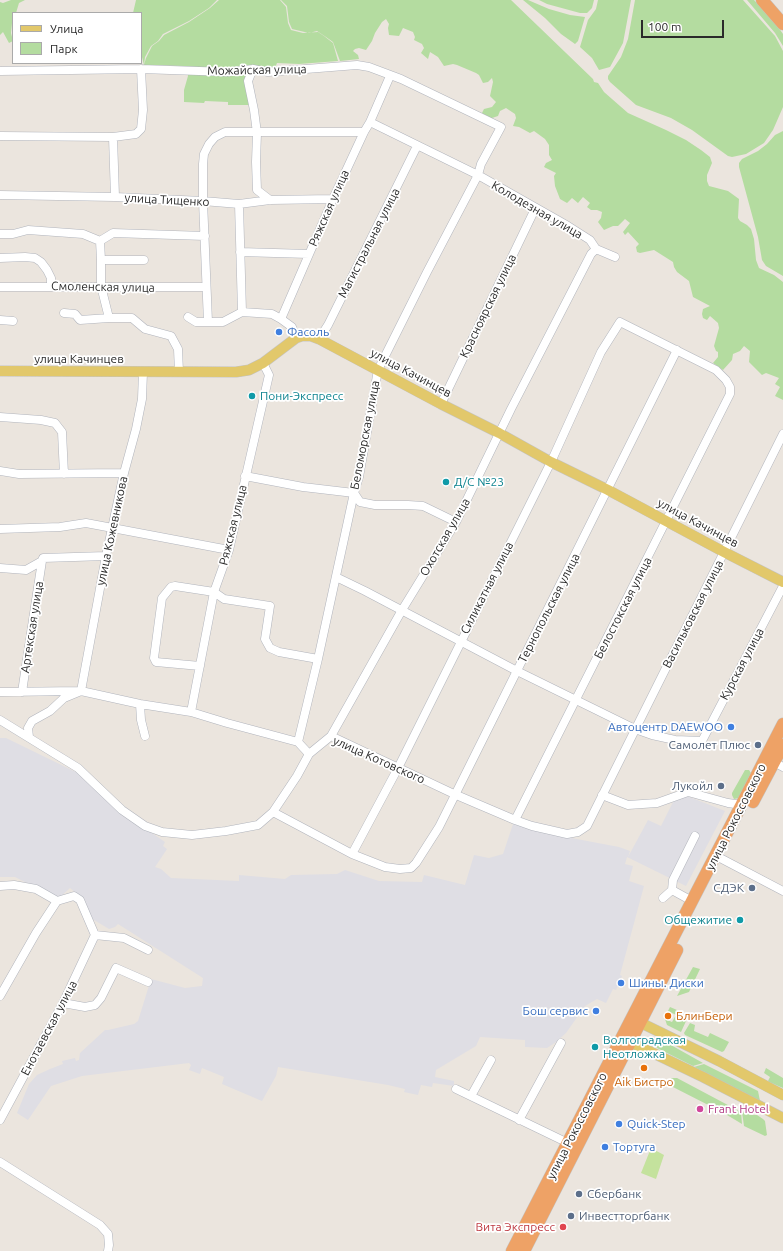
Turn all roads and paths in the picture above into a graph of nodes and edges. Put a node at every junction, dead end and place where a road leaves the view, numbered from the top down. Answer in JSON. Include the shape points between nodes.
{"nodes":[{"id":1,"x":762,"y":0,"type":"edge"},
{"id":2,"x":783,"y":24,"type":"edge"},
{"id":3,"x":141,"y":69,"type":"junction"},
{"id":4,"x":252,"y":69,"type":"junction"},
{"id":5,"x":0,"y":71,"type":"edge"},
{"id":6,"x":390,"y":76,"type":"junction"},
{"id":7,"x":370,"y":122,"type":"junction"},
{"id":8,"x":501,"y":127,"type":"joint"},
{"id":9,"x":364,"y":132,"type":"junction"},
{"id":10,"x":256,"y":133,"type":"junction"},
{"id":11,"x":0,"y":136,"type":"edge"},
{"id":12,"x":113,"y":137,"type":"junction"},
{"id":13,"x":417,"y":146,"type":"junction"},
{"id":14,"x":478,"y":175,"type":"junction"},
{"id":15,"x":0,"y":195,"type":"edge"},
{"id":16,"x":114,"y":197,"type":"junction"},
{"id":17,"x":333,"y":199,"type":"junction"},
{"id":18,"x":270,"y":200,"type":"junction"},
{"id":19,"x":203,"y":201,"type":"junction"},
{"id":20,"x":239,"y":204,"type":"junction"},
{"id":21,"x":535,"y":209,"type":"junction"},
{"id":22,"x":0,"y":234,"type":"edge"},
{"id":23,"x":205,"y":236,"type":"junction"},
{"id":24,"x":100,"y":241,"type":"junction"},
{"id":25,"x":596,"y":249,"type":"junction"},
{"id":26,"x":240,"y":252,"type":"junction"},
{"id":27,"x":308,"y":254,"type":"junction"},
{"id":28,"x":0,"y":258,"type":"edge"},
{"id":29,"x":615,"y":258,"type":"dead end"},
{"id":30,"x":102,"y":260,"type":"junction"},
{"id":31,"x":144,"y":260,"type":"dead end"},
{"id":32,"x":51,"y":286,"type":"junction"},
{"id":33,"x":101,"y":286,"type":"junction"},
{"id":34,"x":0,"y":287,"type":"edge"},
{"id":35,"x":206,"y":287,"type":"junction"},
{"id":36,"x":242,"y":312,"type":"junction"},
{"id":37,"x":64,"y":313,"type":"dead end"},
{"id":38,"x":188,"y":317,"type":"dead end"},
{"id":39,"x":109,"y":318,"type":"junction"},
{"id":40,"x":281,"y":319,"type":"junction"},
{"id":41,"x":0,"y":320,"type":"edge"},
{"id":42,"x":13,"y":321,"type":"dead end"},
{"id":43,"x":208,"y":322,"type":"junction"},
{"id":44,"x":296,"y":338,"type":"junction"},
{"id":45,"x":318,"y":339,"type":"junction"},
{"id":46,"x":677,"y":350,"type":"junction"},
{"id":47,"x":263,"y":363,"type":"junction"},
{"id":48,"x":378,"y":370,"type":"junction"},
{"id":49,"x":0,"y":372,"type":"edge"},
{"id":50,"x":143,"y":372,"type":"junction"},
{"id":51,"x":179,"y":372,"type":"junction"},
{"id":52,"x":441,"y":404,"type":"junction"},
{"id":53,"x":0,"y":417,"type":"edge"},
{"id":54,"x":499,"y":433,"type":"junction"},
{"id":55,"x":783,"y":434,"type":"edge"},
{"id":56,"x":551,"y":462,"type":"junction"},
{"id":57,"x":0,"y":471,"type":"edge"},
{"id":58,"x":124,"y":473,"type":"junction"},
{"id":59,"x":64,"y":474,"type":"junction"},
{"id":60,"x":245,"y":476,"type":"junction"},
{"id":61,"x":608,"y":490,"type":"junction"},
{"id":62,"x":354,"y":493,"type":"junction"},
{"id":63,"x":456,"y":522,"type":"junction"},
{"id":64,"x":667,"y":522,"type":"junction"},
{"id":65,"x":112,"y":527,"type":"junction"},
{"id":66,"x":0,"y":529,"type":"edge"},
{"id":67,"x":229,"y":550,"type":"junction"},
{"id":68,"x":724,"y":552,"type":"junction"},
{"id":69,"x":106,"y":556,"type":"junction"},
{"id":70,"x":42,"y":562,"type":"junction"},
{"id":71,"x":0,"y":568,"type":"edge"},
{"id":72,"x":336,"y":577,"type":"junction"},
{"id":73,"x":783,"y":582,"type":"edge"},
{"id":74,"x":783,"y":586,"type":"edge"},
{"id":75,"x":214,"y":592,"type":"junction"},
{"id":76,"x":402,"y":610,"type":"junction"},
{"id":77,"x":461,"y":641,"type":"junction"},
{"id":78,"x":318,"y":659,"type":"junction"},
{"id":79,"x":200,"y":666,"type":"junction"},
{"id":80,"x":517,"y":671,"type":"junction"},
{"id":81,"x":81,"y":691,"type":"junction"},
{"id":82,"x":0,"y":692,"type":"edge"},
{"id":83,"x":22,"y":692,"type":"junction"},
{"id":84,"x":576,"y":700,"type":"junction"},
{"id":85,"x":140,"y":704,"type":"junction"},
{"id":86,"x":191,"y":712,"type":"junction"},
{"id":87,"x":0,"y":720,"type":"edge"},
{"id":88,"x":783,"y":724,"type":"edge"},
{"id":89,"x":635,"y":729,"type":"junction"},
{"id":90,"x":145,"y":736,"type":"dead end"},
{"id":91,"x":330,"y":736,"type":"junction"},
{"id":92,"x":29,"y":737,"type":"junction"},
{"id":93,"x":298,"y":742,"type":"junction"},
{"id":94,"x":783,"y":745,"type":"edge"},
{"id":95,"x":309,"y":754,"type":"junction"},
{"id":96,"x":778,"y":765,"type":"edge"},
{"id":97,"x":398,"y":768,"type":"junction"},
{"id":98,"x":454,"y":794,"type":"junction"},
{"id":99,"x":602,"y":795,"type":"junction"},
{"id":100,"x":742,"y":805,"type":"junction"},
{"id":101,"x":273,"y":812,"type":"junction"},
{"id":102,"x":515,"y":820,"type":"junction"},
{"id":103,"x":695,"y":836,"type":"dead end"},
{"id":104,"x":352,"y":854,"type":"junction"},
{"id":105,"x":722,"y":859,"type":"junction"},
{"id":106,"x":0,"y":886,"type":"edge"},
{"id":107,"x":672,"y":890,"type":"junction"},
{"id":108,"x":783,"y":892,"type":"edge"},
{"id":109,"x":663,"y":898,"type":"dead end"},
{"id":110,"x":57,"y":901,"type":"junction"},
{"id":111,"x":692,"y":901,"type":"junction"},
{"id":112,"x":95,"y":935,"type":"junction"},
{"id":113,"x":148,"y":950,"type":"dead end"},
{"id":114,"x":148,"y":982,"type":"dead end"},
{"id":115,"x":0,"y":996,"type":"edge"},
{"id":116,"x":63,"y":1003,"type":"junction"},
{"id":117,"x":636,"y":1020,"type":"junction"},
{"id":118,"x":626,"y":1040,"type":"junction"},
{"id":119,"x":561,"y":1043,"type":"dead end"},
{"id":120,"x":491,"y":1060,"type":"dead end"},
{"id":121,"x":456,"y":1089,"type":"dead end"},
{"id":122,"x":783,"y":1095,"type":"edge"},
{"id":123,"x":471,"y":1096,"type":"junction"},
{"id":124,"x":783,"y":1118,"type":"edge"},
{"id":125,"x":0,"y":1120,"type":"edge"},
{"id":126,"x":519,"y":1120,"type":"junction"},
{"id":127,"x":568,"y":1143,"type":"junction"},
{"id":128,"x":0,"y":1162,"type":"edge"},
{"id":129,"x":108,"y":1251,"type":"edge"},
{"id":130,"x":512,"y":1251,"type":"edge"},
{"id":131,"x":524,"y":1251,"type":"edge"}],
"edges":[{"from":1,"to":2,"type":"highway"},
{"from":3,"to":4,"type":"street","name":"Можайская улица","via":[[228,72]]},
{"from":3,"to":5,"type":"street","name":"Можайская улица"},
{"from":3,"to":12,"type":"street","via":[[141,129],[136,134]]},
{"from":4,"to":6,"type":"street","name":"Можайская улица","via":[[268,72],[357,65],[369,66]]},
{"from":4,"to":10,"type":"street","via":[[248,81]]},
{"from":6,"to":7,"type":"street","name":"Ряжская улица"},
{"from":6,"to":8,"type":"street","name":"Можайская улица"},
{"from":7,"to":9,"type":"street","name":"Ряжская улица"},
{"from":7,"to":13,"type":"street","name":"Колодезная улица"},
{"from":8,"to":14,"type":"street","name":"Беломорская улица","via":[[481,164]]},
{"from":9,"to":10,"type":"street"},
{"from":9,"to":17,"type":"street","name":"Ряжская улица"},
{"from":10,"to":18,"type":"street","via":[[257,190]]},
{"from":10,"to":19,"type":"street","via":[[225,132],[215,136],[204,154]]},
{"from":11,"to":12,"type":"street"},
{"from":12,"to":16,"type":"street"},
{"from":13,"to":14,"type":"street","name":"Колодезная улица"},
{"from":13,"to":45,"type":"street","name":"Магистральная улица","via":[[328,325]]},
{"from":14,"to":21,"type":"street","name":"Колодезная улица"},
{"from":14,"to":48,"type":"street","name":"Беломорская улица"},
{"from":15,"to":16,"type":"street","name":"улица Тищенко"},
{"from":16,"to":19,"type":"street","name":"улица Тищенко"},
{"from":17,"to":18,"type":"street","name":"улица Тищенко"},
{"from":17,"to":27,"type":"street","name":"Ряжская улица"},
{"from":18,"to":20,"type":"street","name":"улица Тищенко"},
{"from":19,"to":20,"type":"street","name":"улица Тищенко"},
{"from":19,"to":23,"type":"street"},
{"from":20,"to":26,"type":"street"},
{"from":21,"to":25,"type":"street","name":"Колодезная улица","via":[[590,240]]},
{"from":21,"to":52,"type":"street","name":"Красноярская улица"},
{"from":22,"to":24,"type":"street","via":[[28,230],[83,234]]},
{"from":23,"to":24,"type":"street","via":[[113,233]]},
{"from":23,"to":35,"type":"street"},
{"from":24,"to":30,"type":"street"},
{"from":25,"to":29,"type":"street","name":"Колодезная улица"},
{"from":25,"to":54,"type":"street","name":"Охотская улица","via":[[591,254]]},
{"from":26,"to":27,"type":"street"},
{"from":26,"to":36,"type":"street"},
{"from":27,"to":40,"type":"street","name":"Ряжская улица"},
{"from":28,"to":32,"type":"street","via":[[35,258],[47,270]]},
{"from":30,"to":31,"type":"street"},
{"from":30,"to":33,"type":"street"},
{"from":32,"to":33,"type":"street","name":"Смоленская улица"},
{"from":32,"to":34,"type":"street","name":"Смоленская улица"},
{"from":33,"to":35,"type":"street","name":"Смоленская улица"},
{"from":33,"to":39,"type":"street"},
{"from":35,"to":43,"type":"street"},
{"from":36,"to":40,"type":"street","via":[[272,314]]},
{"from":36,"to":43,"type":"street","via":[[223,322]]},
{"from":37,"to":39,"type":"street","via":[[75,314],[80,320]]},
{"from":38,"to":43,"type":"street","via":[[196,322]]},
{"from":39,"to":51,"type":"street","via":[[132,318],[145,329],[171,336],[178,349]]},
{"from":40,"to":44,"type":"street","via":[[292,327]]},
{"from":41,"to":42,"type":"street"},
{"from":44,"to":45,"type":"main road","name":"улица Качинцев","via":[[311,336]]},
{"from":44,"to":47,"type":"main road","name":"улица Качинцев"},
{"from":45,"to":48,"type":"main road","name":"улица Качинцев"},
{"from":46,"to":56,"type":"street","name":"Силикатная улица","via":[[620,322],[601,352]]},
{"from":46,"to":61,"type":"street","name":"Тернопольская улица"},
{"from":46,"to":64,"type":"street","name":"Белостокская улица","via":[[716,370],[726,380],[730,394]]},
{"from":47,"to":51,"type":"main road","name":"улица Качинцев","via":[[249,370],[236,372]]},
{"from":47,"to":60,"type":"street","name":"Ряжская улица","via":[[268,375]]},
{"from":48,"to":52,"type":"main road","name":"улица Качинцев"},
{"from":48,"to":62,"type":"street","name":"Беломорская улица","via":[[359,478]]},
{"from":49,"to":50,"type":"main road","name":"улица Качинцев"},
{"from":50,"to":51,"type":"main road","name":"улица Качинцев"},
{"from":50,"to":58,"type":"street","name":"улица Кожевникова","via":[[142,399]]},
{"from":52,"to":54,"type":"main road","name":"улица Качинцев"},
{"from":53,"to":59,"type":"street","via":[[55,423],[62,432]]},
{"from":54,"to":56,"type":"main road","name":"улица Качинцев"},
{"from":54,"to":63,"type":"street","name":"Охотская улица"},
{"from":55,"to":68,"type":"street","name":"Васильковская улица"},
{"from":56,"to":61,"type":"main road","name":"улица Качинцев"},
{"from":56,"to":77,"type":"street","name":"Силикатная улица"},
{"from":57,"to":59,"type":"street","via":[[18,474]]},
{"from":58,"to":59,"type":"street"},
{"from":58,"to":65,"type":"street","name":"улица Кожевникова"},
{"from":60,"to":62,"type":"street","via":[[302,487]]},
{"from":60,"to":67,"type":"street","name":"Ряжская улица"},
{"from":61,"to":64,"type":"main road","name":"улица Качинцев"},
{"from":61,"to":80,"type":"street","name":"Тернопольская улица"},
{"from":62,"to":63,"type":"street","via":[[360,502],[375,505],[423,506]]},
{"from":62,"to":72,"type":"street","name":"Беломорская улица"},
{"from":63,"to":76,"type":"street","name":"Охотская улица"},
{"from":64,"to":68,"type":"main road","name":"улица Качинцев"},
{"from":64,"to":84,"type":"street","name":"Белостокская улица"},
{"from":65,"to":66,"type":"street","via":[[86,523],[60,527]]},
{"from":65,"to":67,"type":"street"},
{"from":65,"to":69,"type":"street","name":"улица Кожевникова"},
{"from":67,"to":75,"type":"street","name":"Ряжская улица"},
{"from":68,"to":73,"type":"main road","name":"улица Качинцев"},
{"from":68,"to":89,"type":"street","name":"Васильковская улица"},
{"from":69,"to":70,"type":"street","via":[[43,558]]},
{"from":69,"to":81,"type":"street","name":"улица Кожевникова"},
{"from":70,"to":71,"type":"street","via":[[26,570]]},
{"from":70,"to":83,"type":"street","name":"Артекская улица"},
{"from":72,"to":76,"type":"street"},
{"from":72,"to":78,"type":"street","name":"Беломорская улица"},
{"from":74,"to":89,"type":"street","name":"Курская улица","via":[[702,741],[675,740]]},
{"from":75,"to":78,"type":"street","via":[[224,599],[270,606],[265,639],[270,648]]},
{"from":75,"to":79,"type":"street","name":"Ряжская улица"},
{"from":75,"to":79,"type":"street","via":[[175,586],[162,598],[154,658],[156,662]]},
{"from":76,"to":77,"type":"street"},
{"from":76,"to":91,"type":"street","name":"Охотская улица"},
{"from":77,"to":80,"type":"street"},
{"from":77,"to":97,"type":"street","name":"Силикатная улица"},
{"from":78,"to":93,"type":"street","name":"Беломорская улица"},
{"from":79,"to":86,"type":"street","name":"Ряжская улица"},
{"from":80,"to":84,"type":"street"},
{"from":80,"to":98,"type":"street","name":"Тернопольская улица"},
{"from":81,"to":83,"type":"street"},
{"from":81,"to":85,"type":"street"},
{"from":81,"to":92,"type":"street","via":[[64,698],[50,711],[32,721],[28,728]]},
{"from":82,"to":83,"type":"street"},
{"from":84,"to":89,"type":"street"},
{"from":84,"to":102,"type":"street","name":"Белостокская улица"},
{"from":85,"to":86,"type":"street"},
{"from":85,"to":90,"type":"street"},
{"from":86,"to":93,"type":"street"},
{"from":87,"to":92,"type":"street"},
{"from":88,"to":100,"type":"highway","name":"улица Рокоссовского"},
{"from":89,"to":99,"type":"street","name":"улица Котовского"},
{"from":91,"to":95,"type":"street","name":"улица Котовского"},
{"from":91,"to":97,"type":"street","name":"улица Котовского"},
{"from":92,"to":101,"type":"street","via":[[78,768],[128,814],[145,826],[162,832],[192,835],[258,825]]},
{"from":93,"to":95,"type":"street"},
{"from":94,"to":96,"type":"highway","name":"улица Рокоссовского"},
{"from":95,"to":101,"type":"street"},
{"from":96,"to":105,"type":"highway","name":"улица Рокоссовского"},
{"from":97,"to":98,"type":"street","name":"улица Котовского"},
{"from":97,"to":104,"type":"street","name":"Силикатная улица"},
{"from":98,"to":102,"type":"street","name":"улица Котовского"},
{"from":98,"to":104,"type":"street","name":"Тернопольская улица","via":[[439,827],[411,868],[385,867]]},
{"from":99,"to":100,"type":"street","via":[[628,806],[657,803],[688,792]]},
{"from":99,"to":102,"type":"street","name":"улица Котовского","via":[[587,826],[578,832],[568,834]]},
{"from":100,"to":111,"type":"highway","name":"улица Рокоссовского"},
{"from":101,"to":104,"type":"street"},
{"from":103,"to":107,"type":"street","via":[[673,880]]},
{"from":105,"to":108,"type":"street"},
{"from":105,"to":117,"type":"highway","name":"улица Рокоссовского"},
{"from":106,"to":110,"type":"street","via":[[14,885],[36,889]]},
{"from":107,"to":109,"type":"street"},
{"from":107,"to":111,"type":"street"},
{"from":110,"to":112,"type":"street","via":[[74,896],[80,900]]},
{"from":110,"to":115,"type":"street"},
{"from":111,"to":117,"type":"highway","name":"улица Рокоссовского","via":[[650,973]]},
{"from":112,"to":113,"type":"street","via":[[124,938]]},
{"from":112,"to":116,"type":"street","name":"Енотаевская улица"},
{"from":114,"to":116,"type":"street","via":[[116,968],[102,998],[95,1005],[85,1007]]},
{"from":116,"to":125,"type":"street","name":"Енотаевская улица"},
{"from":117,"to":118,"type":"highway","name":"улица Рокоссовского"},
{"from":117,"to":122,"type":"main road"},
{"from":118,"to":124,"type":"main road"},
{"from":118,"to":127,"type":"highway","name":"улица Рокоссовского"},
{"from":118,"to":131,"type":"highway","name":"улица Рокоссовского"},
{"from":119,"to":126,"type":"street"},
{"from":120,"to":123,"type":"street"},
{"from":121,"to":123,"type":"street"},
{"from":123,"to":126,"type":"street"},
{"from":126,"to":127,"type":"street"},
{"from":127,"to":130,"type":"highway","name":"улица Рокоссовского"},
{"from":128,"to":129,"type":"street","via":[[100,1225],[108,1234]]}]}
